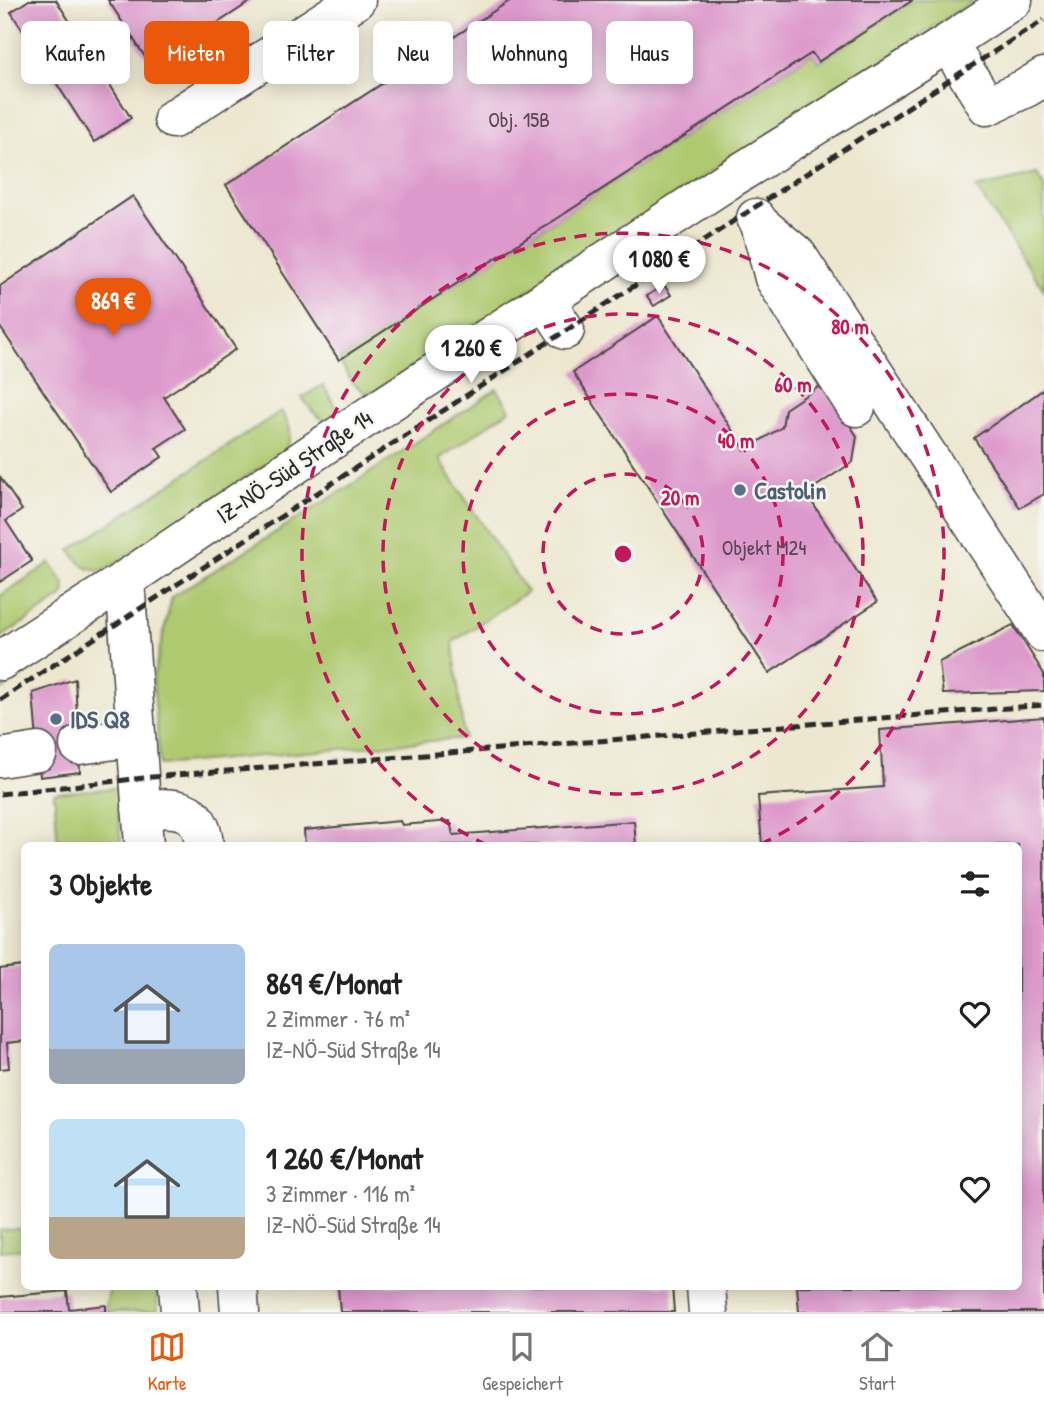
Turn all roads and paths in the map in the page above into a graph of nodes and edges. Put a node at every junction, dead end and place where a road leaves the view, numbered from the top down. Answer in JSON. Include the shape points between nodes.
{"nodes":[{"id":1,"x":356,"y":0,"type":"edge"},
{"id":2,"x":1013,"y":0,"type":"edge"},
{"id":3,"x":947,"y":43,"type":"junction"},
{"id":4,"x":1044,"y":77,"type":"edge"},
{"id":5,"x":173,"y":119,"type":"dead end"},
{"id":6,"x":730,"y":179,"type":"junction"},
{"id":7,"x":760,"y":224,"type":"junction"},
{"id":8,"x":856,"y":407,"type":"dead end"},
{"id":9,"x":125,"y":580,"type":"junction"},
{"id":10,"x":1044,"y":633,"type":"edge"},
{"id":11,"x":0,"y":661,"type":"edge"},
{"id":12,"x":136,"y":737,"type":"junction"},
{"id":13,"x":79,"y":745,"type":"dead end"},
{"id":14,"x":38,"y":752,"type":"dead end"},
{"id":15,"x":0,"y":758,"type":"edge"},
{"id":16,"x":142,"y":827,"type":"edge"},
{"id":17,"x":203,"y":838,"type":"edge"},
{"id":18,"x":178,"y":1290,"type":"edge"},
{"id":19,"x":238,"y":1290,"type":"edge"},
{"id":20,"x":706,"y":1290,"type":"edge"},
{"id":21,"x":180,"y":1312,"type":"edge"},
{"id":22,"x":240,"y":1312,"type":"edge"},
{"id":23,"x":708,"y":1312,"type":"edge"}],
"edges":[{"from":1,"to":5,"type":"street"},
{"from":2,"to":3,"type":"street","name":"IZ-NÖ-Süd Straße 14"},
{"from":3,"to":4,"type":"street","via":[[986,106]]},
{"from":3,"to":6,"type":"street","name":"IZ-NÖ-Süd Straße 14"},
{"from":6,"to":7,"type":"street"},
{"from":6,"to":9,"type":"street","name":"IZ-NÖ-Süd Straße 14","via":[[555,315],[323,446]]},
{"from":7,"to":8,"type":"street","via":[[774,278]]},
{"from":7,"to":10,"type":"street","via":[[797,254]]},
{"from":9,"to":11,"type":"street","name":"IZ-NÖ-Süd Straße 14"},
{"from":9,"to":12,"type":"street"},
{"from":12,"to":13,"type":"street"},
{"from":12,"to":16,"type":"street"},
{"from":14,"to":15,"type":"street"},
{"from":16,"to":17,"type":"street","via":[[168,807],[189,812]]},
{"from":18,"to":21,"type":"street"},
{"from":19,"to":22,"type":"street"},
{"from":20,"to":23,"type":"street"}]}
